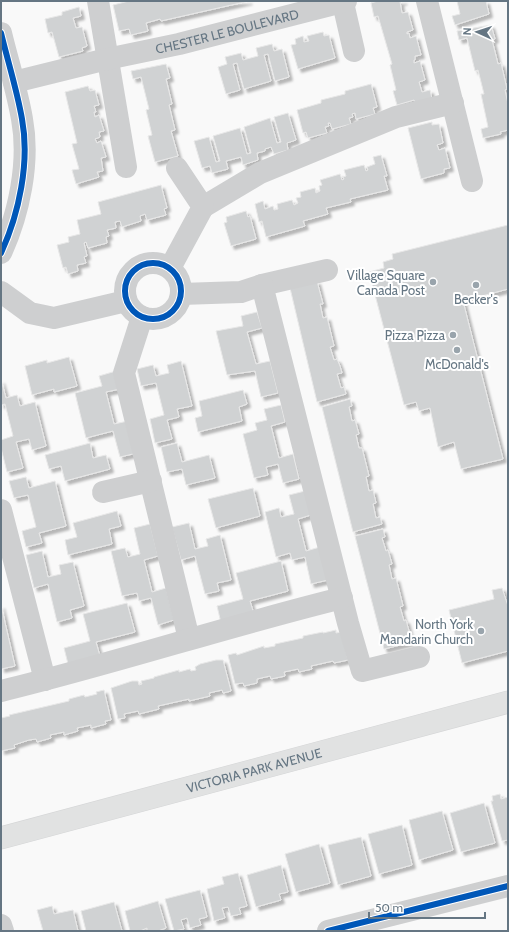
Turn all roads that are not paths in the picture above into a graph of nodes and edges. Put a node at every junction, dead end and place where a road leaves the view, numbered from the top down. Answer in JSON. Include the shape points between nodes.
{"nodes":[{"id":1,"x":98,"y":1,"type":"edge"},
{"id":2,"x":427,"y":1,"type":"edge"},
{"id":3,"x":344,"y":2,"type":"edge"},
{"id":4,"x":2,"y":43,"type":"edge"},
{"id":5,"x":354,"y":51,"type":"dead end"},
{"id":6,"x":107,"y":59,"type":"junction"},
{"id":7,"x":14,"y":82,"type":"junction"},
{"id":8,"x":453,"y":103,"type":"junction"},
{"id":9,"x":126,"y":167,"type":"dead end"},
{"id":10,"x":177,"y":168,"type":"dead end"},
{"id":11,"x":472,"y":181,"type":"dead end"},
{"id":12,"x":203,"y":207,"type":"junction"},
{"id":13,"x":1,"y":253,"type":"edge"},
{"id":14,"x":170,"y":268,"type":"junction"},
{"id":15,"x":327,"y":270,"type":"dead end"},
{"id":16,"x":262,"y":286,"type":"junction"},
{"id":17,"x":1,"y":292,"type":"edge"},
{"id":18,"x":181,"y":294,"type":"junction"},
{"id":19,"x":126,"y":301,"type":"junction"},
{"id":20,"x":142,"y":317,"type":"junction"},
{"id":21,"x":151,"y":481,"type":"junction"},
{"id":22,"x":103,"y":492,"type":"dead end"},
{"id":23,"x":1,"y":510,"type":"edge"},
{"id":24,"x":342,"y":598,"type":"junction"},
{"id":25,"x":189,"y":639,"type":"junction"},
{"id":26,"x":419,"y":657,"type":"dead end"},
{"id":27,"x":45,"y":680,"type":"junction"},
{"id":28,"x":1,"y":691,"type":"edge"},
{"id":29,"x":508,"y":702,"type":"edge"},
{"id":30,"x":1,"y":838,"type":"edge"},
{"id":31,"x":508,"y":886,"type":"edge"},
{"id":32,"x":1,"y":925,"type":"edge"},
{"id":33,"x":3,"y":931,"type":"edge"},
{"id":34,"x":328,"y":931,"type":"edge"}],
"edges":[{"from":1,"to":6,"type":"street"},
{"from":2,"to":8,"type":"street"},
{"from":3,"to":5,"type":"street"},
{"from":3,"to":6,"type":"street","name":"CHESTER LE BOULEVARD","via":[[179,44]]},
{"from":4,"to":7,"type":"street"},
{"from":6,"to":7,"type":"street","name":"CHESTER LE BOULEVARD"},
{"from":6,"to":9,"type":"street"},
{"from":7,"to":13,"type":"street","via":[[23,121],[24,159],[19,202]]},
{"from":8,"to":11,"type":"street"},
{"from":8,"to":12,"type":"street","via":[[396,117],[260,173]]},
{"from":10,"to":12,"type":"street"},
{"from":12,"to":14,"type":"street"},
{"from":14,"to":18,"type":"street","via":[[178,280]]},
{"from":14,"to":19,"type":"street","via":[[153,262],[136,268],[125,283]]},
{"from":15,"to":16,"type":"street"},
{"from":16,"to":18,"type":"street","via":[[241,292]]},
{"from":16,"to":24,"type":"street"},
{"from":17,"to":19,"type":"street","via":[[30,313],[54,318]]},
{"from":18,"to":20,"type":"street","via":[[174,310],[167,315],[155,319]]},
{"from":19,"to":20,"type":"street","via":[[130,308]]},
{"from":20,"to":21,"type":"street","via":[[124,373]]},
{"from":21,"to":22,"type":"street"},
{"from":21,"to":25,"type":"street"},
{"from":23,"to":27,"type":"street"},
{"from":24,"to":25,"type":"street"},
{"from":24,"to":26,"type":"street","via":[[362,671]]},
{"from":25,"to":27,"type":"street"},
{"from":27,"to":28,"type":"street"},
{"from":29,"to":30,"type":"main road","name":"VICTORIA PARK AVENUE"},
{"from":31,"to":34,"type":"street"},
{"from":32,"to":33,"type":"street"}]}
